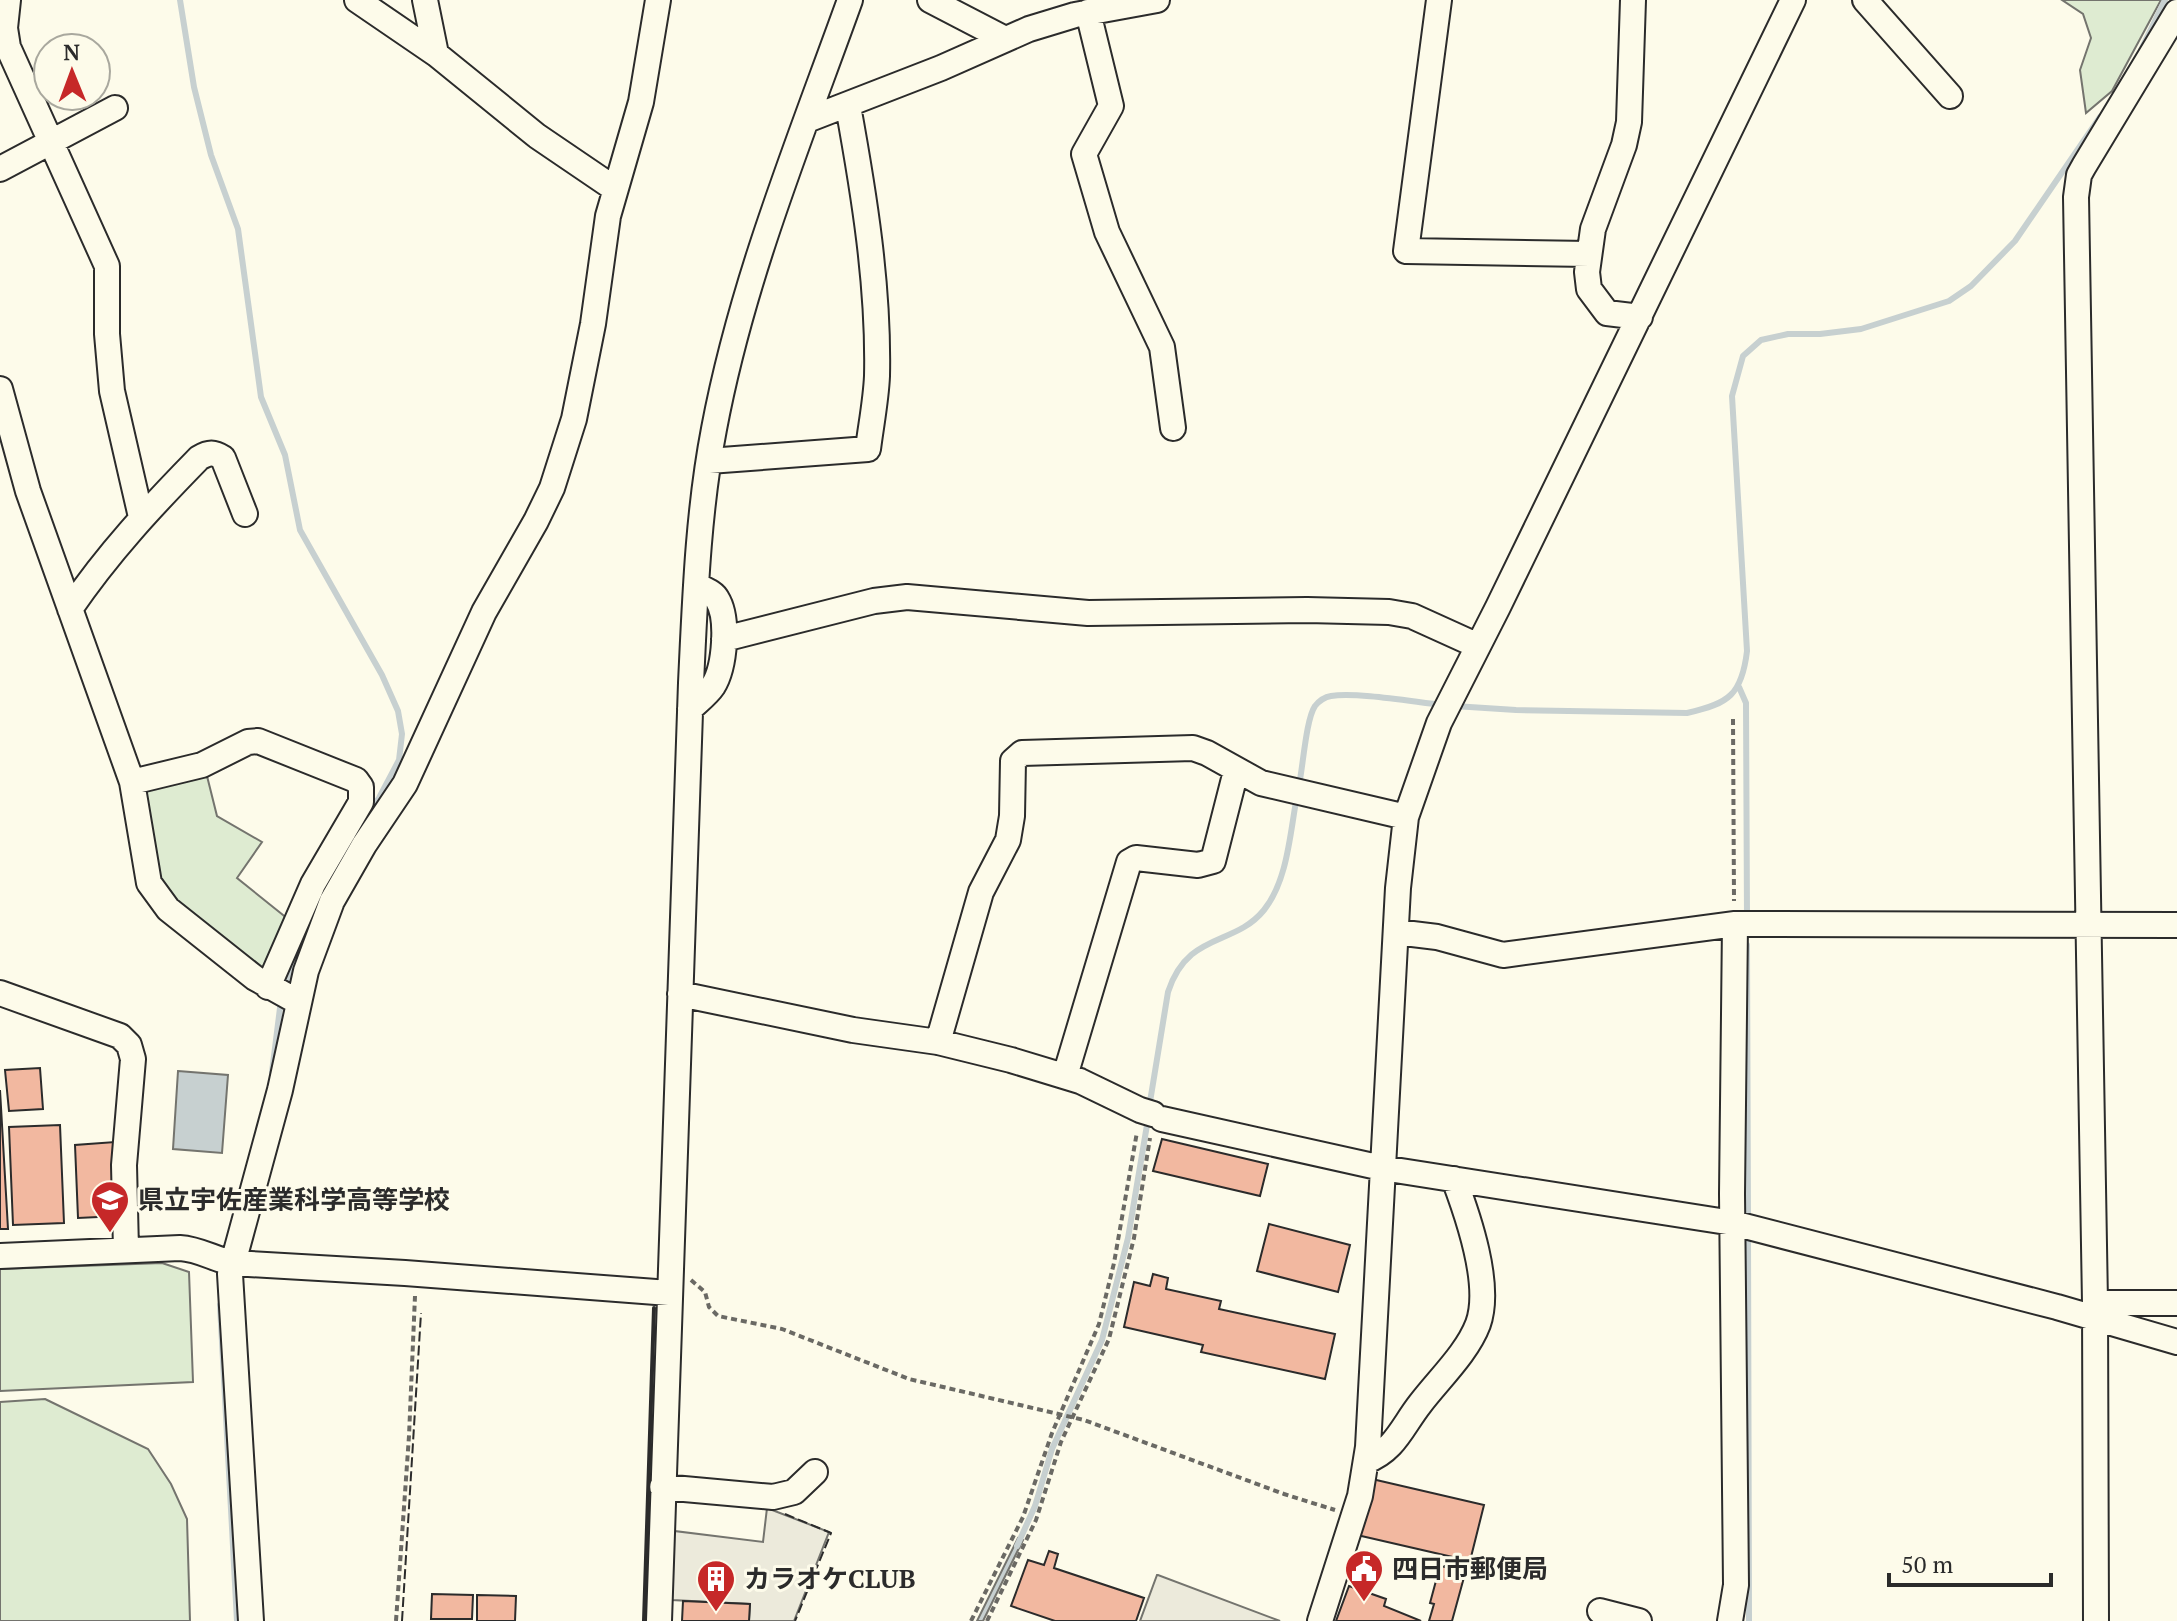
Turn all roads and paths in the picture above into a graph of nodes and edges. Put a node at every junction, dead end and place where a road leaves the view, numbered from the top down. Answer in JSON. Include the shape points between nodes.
{"nodes":[{"id":1,"x":8,"y":0,"type":"edge"},
{"id":2,"x":357,"y":0,"type":"edge"},
{"id":3,"x":425,"y":0,"type":"edge"},
{"id":4,"x":658,"y":0,"type":"edge"},
{"id":5,"x":850,"y":0,"type":"edge"},
{"id":6,"x":930,"y":0,"type":"edge"},
{"id":7,"x":1157,"y":0,"type":"edge"},
{"id":8,"x":1439,"y":0,"type":"edge"},
{"id":9,"x":1633,"y":0,"type":"edge"},
{"id":10,"x":1793,"y":0,"type":"edge"},
{"id":11,"x":1865,"y":0,"type":"edge"},
{"id":12,"x":1088,"y":12,"type":"junction"},
{"id":13,"x":2177,"y":12,"type":"edge"},
{"id":14,"x":1005,"y":39,"type":"junction"},
{"id":15,"x":436,"y":54,"type":"junction"},
{"id":16,"x":1950,"y":96,"type":"dead end"},
{"id":17,"x":848,"y":106,"type":"junction"},
{"id":18,"x":115,"y":108,"type":"dead end"},
{"id":19,"x":807,"y":120,"type":"junction"},
{"id":20,"x":51,"y":144,"type":"junction"},
{"id":21,"x":0,"y":169,"type":"edge"},
{"id":22,"x":615,"y":189,"type":"junction"},
{"id":23,"x":1589,"y":254,"type":"junction"},
{"id":24,"x":1640,"y":317,"type":"junction"},
{"id":25,"x":0,"y":389,"type":"edge"},
{"id":26,"x":1173,"y":428,"type":"dead end"},
{"id":27,"x":709,"y":461,"type":"junction"},
{"id":28,"x":245,"y":514,"type":"dead end"},
{"id":29,"x":141,"y":517,"type":"junction"},
{"id":30,"x":696,"y":585,"type":"junction"},
{"id":31,"x":70,"y":609,"type":"junction"},
{"id":32,"x":724,"y":639,"type":"junction"},
{"id":33,"x":1476,"y":645,"type":"junction"},
{"id":34,"x":690,"y":709,"type":"junction"},
{"id":35,"x":1733,"y":719,"type":"dead end"},
{"id":36,"x":1236,"y":771,"type":"junction"},
{"id":37,"x":132,"y":782,"type":"junction"},
{"id":38,"x":1406,"y":817,"type":"junction"},
{"id":39,"x":1735,"y":924,"type":"junction"},
{"id":40,"x":2089,"y":924,"type":"junction"},
{"id":41,"x":2177,"y":925,"type":"edge"},
{"id":42,"x":1396,"y":932,"type":"junction"},
{"id":43,"x":268,"y":987,"type":"junction"},
{"id":44,"x":0,"y":993,"type":"edge"},
{"id":45,"x":680,"y":994,"type":"junction"},
{"id":46,"x":298,"y":1002,"type":"junction"},
{"id":47,"x":938,"y":1042,"type":"junction"},
{"id":48,"x":1065,"y":1076,"type":"junction"},
{"id":49,"x":1152,"y":1114,"type":"junction"},
{"id":50,"x":1382,"y":1168,"type":"junction"},
{"id":51,"x":1454,"y":1179,"type":"junction"},
{"id":52,"x":1733,"y":1223,"type":"junction"},
{"id":53,"x":126,"y":1250,"type":"junction"},
{"id":54,"x":0,"y":1256,"type":"edge"},
{"id":55,"x":232,"y":1263,"type":"junction"},
{"id":56,"x":416,"y":1273,"type":"junction"},
{"id":57,"x":669,"y":1284,"type":"junction"},
{"id":58,"x":2177,"y":1303,"type":"edge"},
{"id":59,"x":2094,"y":1310,"type":"junction"},
{"id":60,"x":2177,"y":1342,"type":"edge"},
{"id":61,"x":1061,"y":1414,"type":"junction"},
{"id":62,"x":1073,"y":1417,"type":"junction"},
{"id":63,"x":1366,"y":1461,"type":"junction"},
{"id":64,"x":815,"y":1472,"type":"dead end"},
{"id":65,"x":662,"y":1487,"type":"junction"},
{"id":66,"x":1354,"y":1516,"type":"junction"},
{"id":67,"x":1600,"y":1611,"type":"dead end"},
{"id":68,"x":251,"y":1621,"type":"edge"},
{"id":69,"x":396,"y":1621,"type":"edge"},
{"id":70,"x":659,"y":1621,"type":"edge"},
{"id":71,"x":971,"y":1621,"type":"edge"},
{"id":72,"x":987,"y":1621,"type":"edge"},
{"id":73,"x":1320,"y":1621,"type":"edge"},
{"id":74,"x":1639,"y":1621,"type":"edge"},
{"id":75,"x":1730,"y":1621,"type":"edge"},
{"id":76,"x":2096,"y":1621,"type":"edge"}],
"edges":[{"from":1,"to":20,"type":"street","via":[[8,47]]},
{"from":2,"to":15,"type":"street"},
{"from":3,"to":15,"type":"street"},
{"from":4,"to":22,"type":"street","via":[[641,102]]},
{"from":5,"to":19,"type":"street"},
{"from":6,"to":14,"type":"street"},
{"from":7,"to":12,"type":"street"},
{"from":8,"to":23,"type":"street","via":[[1406,251]]},
{"from":9,"to":23,"type":"street","via":[[1629,122]]},
{"from":10,"to":24,"type":"street"},
{"from":11,"to":16,"type":"street"},
{"from":12,"to":14,"type":"street"},
{"from":12,"to":26,"type":"street","via":[[1111,106],[1084,154],[1107,232],[1162,347]]},
{"from":13,"to":40,"type":"street","via":[[2077,185]]},
{"from":14,"to":17,"type":"street"},
{"from":15,"to":22,"type":"street","via":[[537,136]]},
{"from":17,"to":19,"type":"street"},
{"from":17,"to":27,"type":"street","via":[[870,246],[877,377],[868,449]]},
{"from":18,"to":20,"type":"street"},
{"from":19,"to":27,"type":"street","via":[[756,260]]},
{"from":20,"to":21,"type":"street"},
{"from":20,"to":29,"type":"street","via":[[107,266],[112,391]]},
{"from":22,"to":46,"type":"street","via":[[574,419],[552,488],[484,612],[405,784],[332,901]]},
{"from":23,"to":24,"type":"street","via":[[1589,289],[1596,302],[1607,313]]},
{"from":24,"to":33,"type":"street"},
{"from":25,"to":31,"type":"street","via":[[28,491]]},
{"from":27,"to":30,"type":"street"},
{"from":28,"to":29,"type":"street","via":[[223,458],[208,453]]},
{"from":29,"to":31,"type":"street"},
{"from":30,"to":32,"type":"street","via":[[718,600]]},
{"from":30,"to":34,"type":"street"},
{"from":31,"to":37,"type":"street"},
{"from":32,"to":33,"type":"street","via":[[907,597],[1088,613],[1389,612],[1412,616]]},
{"from":32,"to":34,"type":"street","via":[[716,679]]},
{"from":33,"to":38,"type":"street","via":[[1428,748]]},
{"from":34,"to":45,"type":"street"},
{"from":35,"to":39,"type":"path"},
{"from":36,"to":38,"type":"street","via":[[1261,783]]},
{"from":36,"to":47,"type":"street","via":[[1200,749],[1183,747],[1017,757],[1012,766],[1008,840],[981,892]]},
{"from":36,"to":48,"type":"street","via":[[1213,861],[1129,862]]},
{"from":37,"to":43,"type":"street","via":[[149,883],[157,897]]},
{"from":37,"to":43,"type":"street","via":[[202,765],[258,741],[356,780],[361,787],[361,802],[313,884]]},
{"from":38,"to":42,"type":"street"},
{"from":39,"to":40,"type":"street"},
{"from":39,"to":42,"type":"street","via":[[1503,955]]},
{"from":39,"to":52,"type":"street"},
{"from":40,"to":41,"type":"street"},
{"from":40,"to":59,"type":"street"},
{"from":42,"to":50,"type":"street"},
{"from":43,"to":46,"type":"street"},
{"from":44,"to":53,"type":"street","via":[[120,1036],[129,1045],[133,1059],[124,1165]]},
{"from":45,"to":47,"type":"street"},
{"from":45,"to":57,"type":"street"},
{"from":46,"to":55,"type":"street","via":[[280,1090]]},
{"from":47,"to":48,"type":"street"},
{"from":48,"to":49,"type":"street"},
{"from":49,"to":50,"type":"street"},
{"from":49,"to":61,"type":"path","via":[[1104,1304]]},
{"from":49,"to":62,"type":"path","via":[[1134,1238],[1109,1339]]},
{"from":50,"to":51,"type":"street"},
{"from":50,"to":63,"type":"street"},
{"from":51,"to":52,"type":"street"},
{"from":51,"to":63,"type":"street","via":[[1477,1258],[1477,1325],[1392,1447]]},
{"from":52,"to":59,"type":"street"},
{"from":52,"to":75,"type":"street","via":[[1736,1585]]},
{"from":53,"to":54,"type":"street"},
{"from":53,"to":55,"type":"street","via":[[191,1248]]},
{"from":55,"to":56,"type":"street"},
{"from":55,"to":68,"type":"street","via":[[230,1302]]},
{"from":56,"to":57,"type":"street"},
{"from":56,"to":69,"type":"path"},
{"from":57,"to":61,"type":"path","via":[[690,1279],[705,1292],[718,1316],[782,1329],[909,1379]]},
{"from":57,"to":65,"type":"street"},
{"from":58,"to":59,"type":"street"},
{"from":59,"to":60,"type":"street"},
{"from":59,"to":76,"type":"street"},
{"from":61,"to":62,"type":"path"},
{"from":61,"to":71,"type":"path","via":[[1023,1517]]},
{"from":62,"to":66,"type":"path"},
{"from":62,"to":72,"type":"path","via":[[1036,1520]]},
{"from":63,"to":66,"type":"street"},
{"from":64,"to":65,"type":"street","via":[[803,1485],[773,1497]]},
{"from":65,"to":70,"type":"street"},
{"from":66,"to":73,"type":"street"},
{"from":67,"to":74,"type":"street"}]}
